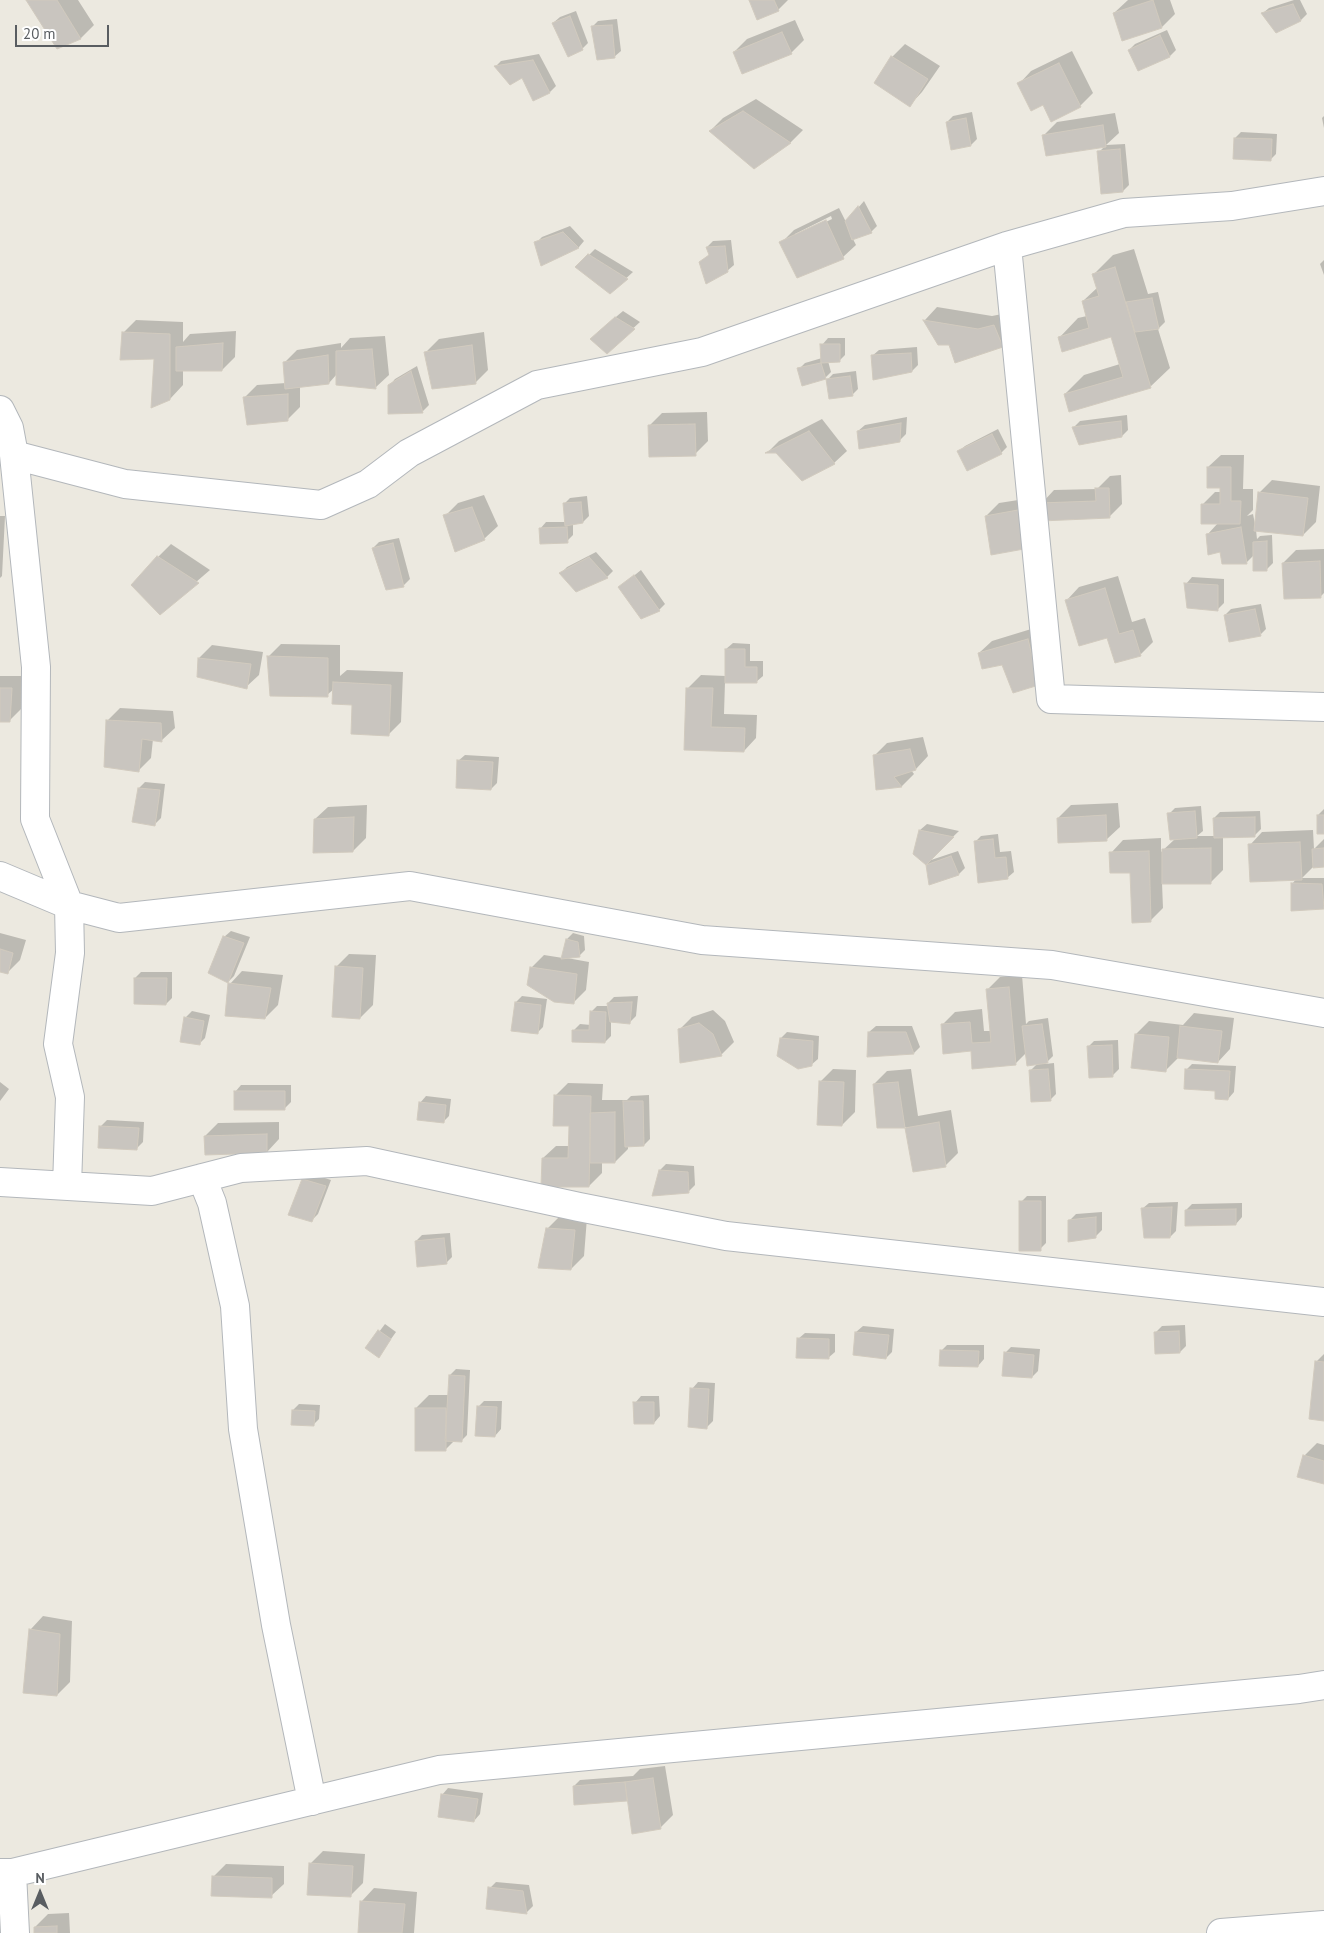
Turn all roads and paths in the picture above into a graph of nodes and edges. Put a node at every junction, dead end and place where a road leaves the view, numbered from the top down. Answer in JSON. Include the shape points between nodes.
{"nodes":[{"id":1,"x":1324,"y":191,"type":"edge"},
{"id":2,"x":1007,"y":246,"type":"junction"},
{"id":3,"x":0,"y":410,"type":"edge"},
{"id":4,"x":14,"y":455,"type":"junction"},
{"id":5,"x":1324,"y":707,"type":"edge"},
{"id":6,"x":0,"y":876,"type":"edge"},
{"id":7,"x":69,"y":905,"type":"junction"},
{"id":8,"x":1324,"y":1012,"type":"edge"},
{"id":9,"x":202,"y":1178,"type":"junction"},
{"id":10,"x":0,"y":1182,"type":"edge"},
{"id":11,"x":67,"y":1186,"type":"junction"},
{"id":12,"x":1324,"y":1302,"type":"edge"},
{"id":13,"x":1324,"y":1685,"type":"edge"},
{"id":14,"x":312,"y":1801,"type":"junction"},
{"id":15,"x":6,"y":1873,"type":"edge"},
{"id":16,"x":1324,"y":1925,"type":"edge"},
{"id":17,"x":15,"y":1933,"type":"edge"},
{"id":18,"x":1221,"y":1933,"type":"edge"}],
"edges":[{"from":1,"to":2,"type":"street","via":[[1232,206],[1124,214]]},
{"from":2,"to":4,"type":"street","via":[[702,352],[537,385],[409,453],[368,484],[321,505],[125,484]]},
{"from":2,"to":5,"type":"street","via":[[1051,699]]},
{"from":3,"to":4,"type":"street"},
{"from":4,"to":7,"type":"street","via":[[36,667],[35,819]]},
{"from":6,"to":7,"type":"street"},
{"from":7,"to":8,"type":"street","via":[[119,918],[410,886],[702,940],[1052,965]]},
{"from":7,"to":11,"type":"street","via":[[70,953],[58,1044],[70,1097]]},
{"from":9,"to":11,"type":"street","via":[[152,1191]]},
{"from":9,"to":12,"type":"street","via":[[241,1168],[367,1160],[726,1236]]},
{"from":9,"to":14,"type":"street","via":[[212,1202],[235,1306],[243,1428],[276,1625]]},
{"from":10,"to":11,"type":"street"},
{"from":13,"to":14,"type":"street","via":[[439,1770]]},
{"from":14,"to":15,"type":"street"},
{"from":15,"to":17,"type":"street"},
{"from":16,"to":18,"type":"street"}]}
